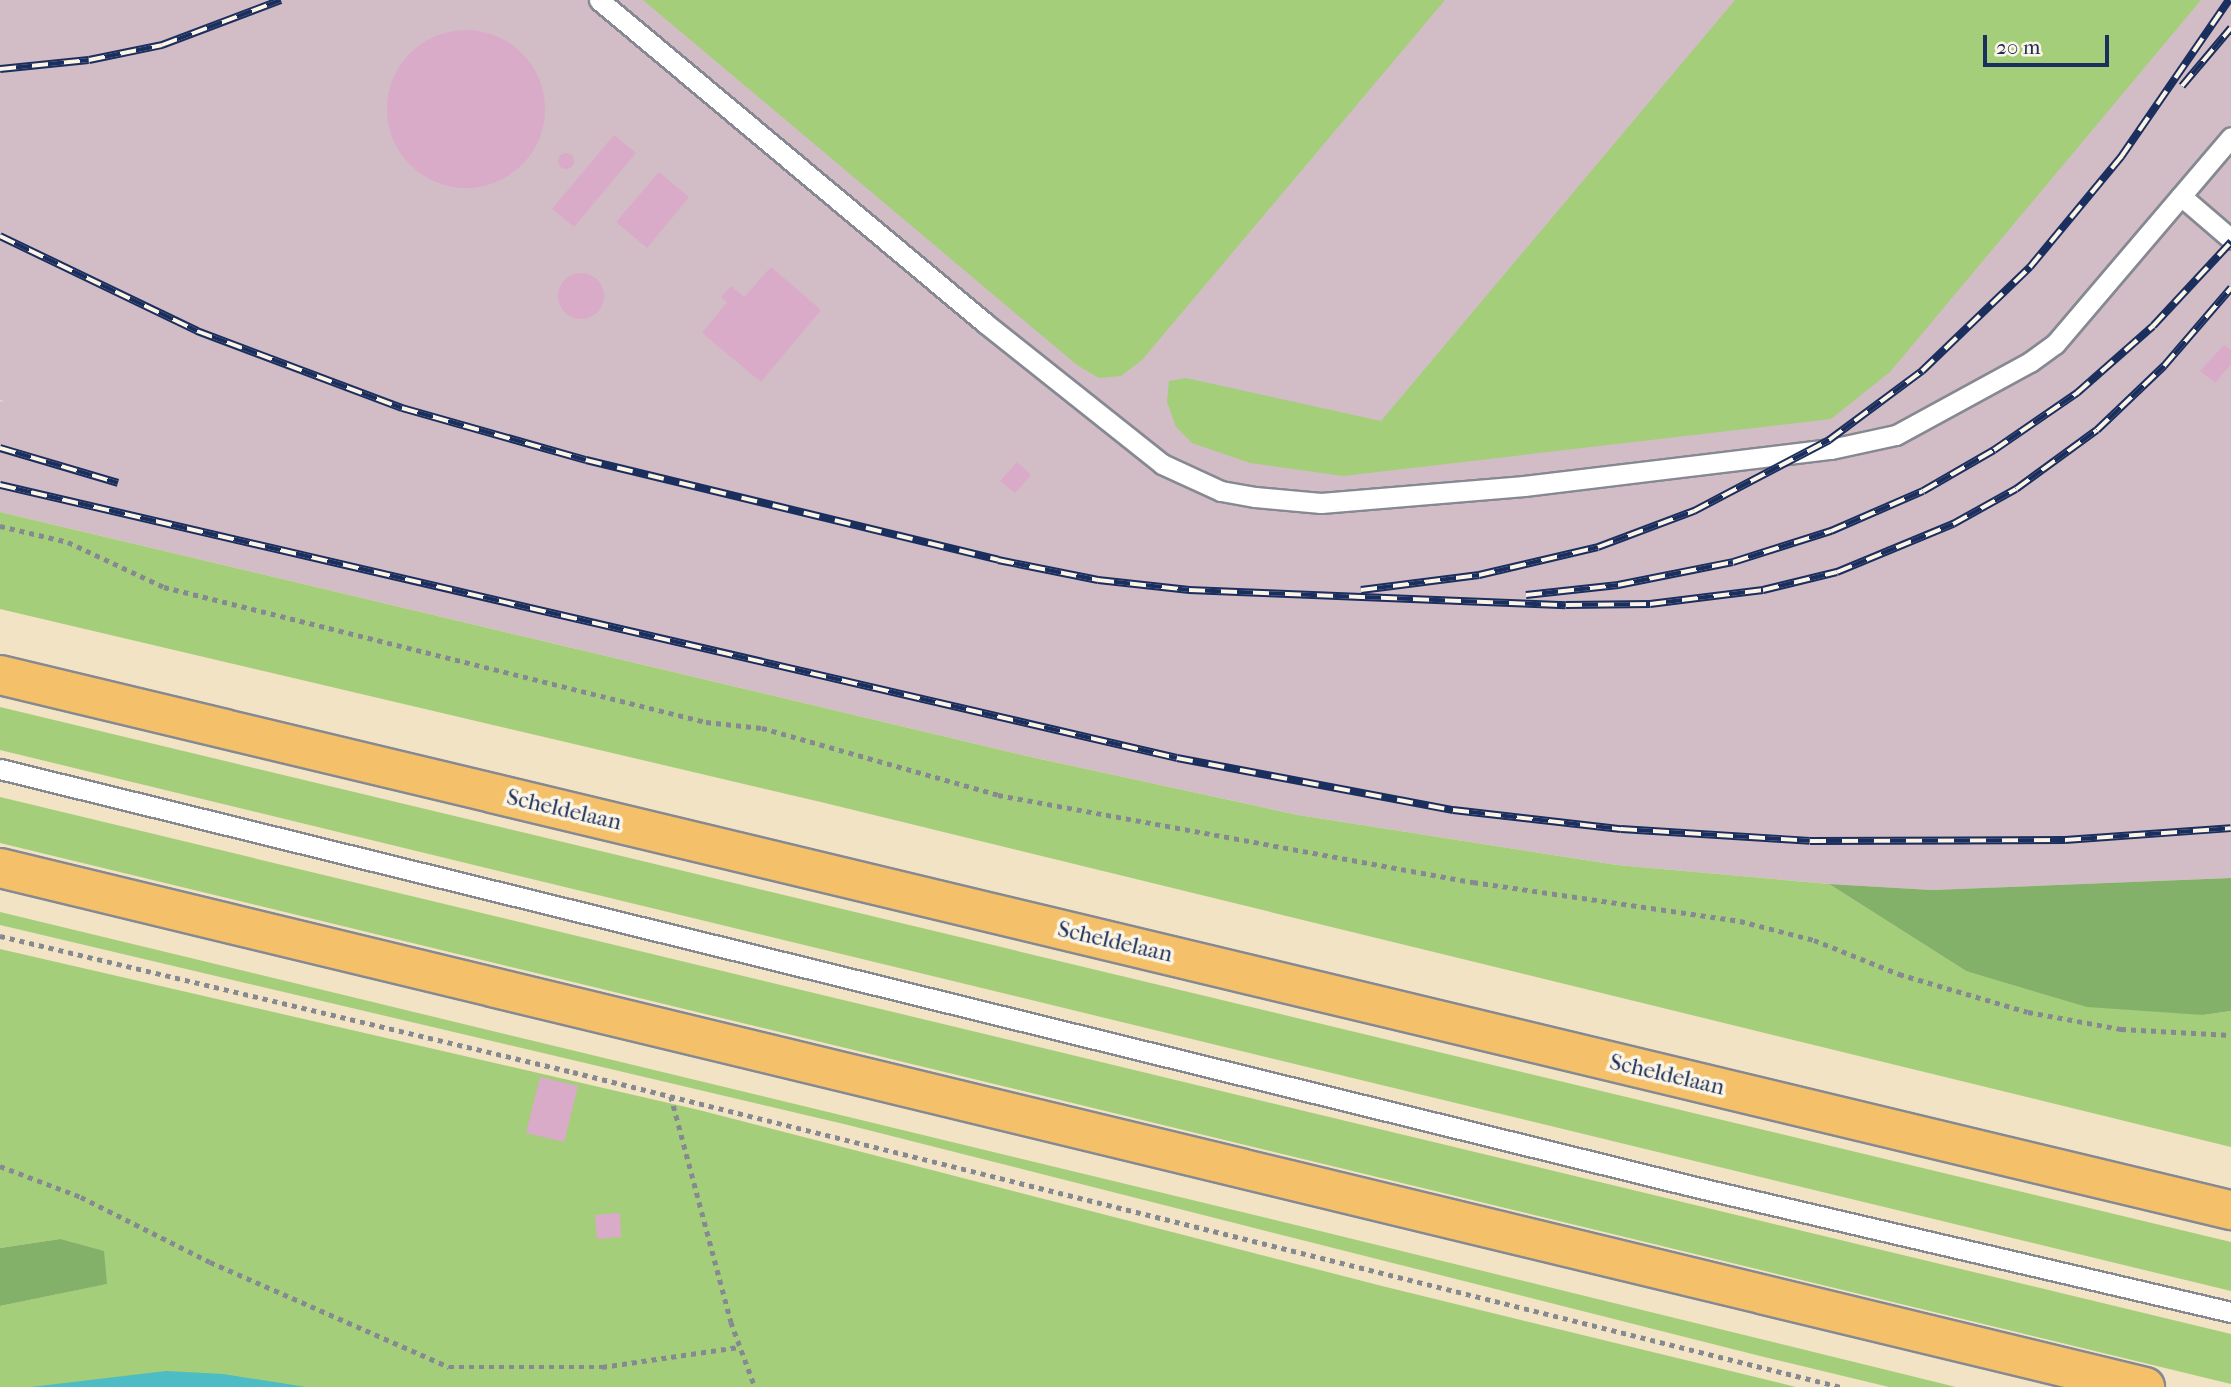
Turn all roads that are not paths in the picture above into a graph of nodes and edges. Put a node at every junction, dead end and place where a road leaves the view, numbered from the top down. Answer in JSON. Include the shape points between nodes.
{"nodes":[{"id":1,"x":600,"y":0,"type":"edge"},
{"id":2,"x":2231,"y":137,"type":"edge"},
{"id":3,"x":2181,"y":196,"type":"junction"},
{"id":4,"x":2231,"y":239,"type":"edge"},
{"id":5,"x":0,"y":675,"type":"edge"},
{"id":6,"x":0,"y":769,"type":"edge"},
{"id":7,"x":0,"y":867,"type":"edge"},
{"id":8,"x":2231,"y":1210,"type":"edge"},
{"id":9,"x":2231,"y":1312,"type":"edge"},
{"id":10,"x":2145,"y":1387,"type":"edge"}],
"edges":[{"from":1,"to":3,"type":"lane","via":[[985,323],[1161,464],[1221,491],[1289,501],[1321,503],[1584,480],[1832,449],[1896,435],[2055,344]]},
{"from":2,"to":3,"type":"lane"},
{"from":3,"to":4,"type":"lane"},
{"from":5,"to":8,"type":"main road","name":"Scheldelaan"},
{"from":6,"to":9,"type":"lane","via":[[1701,1188]]},
{"from":7,"to":10,"type":"main road"}]}
